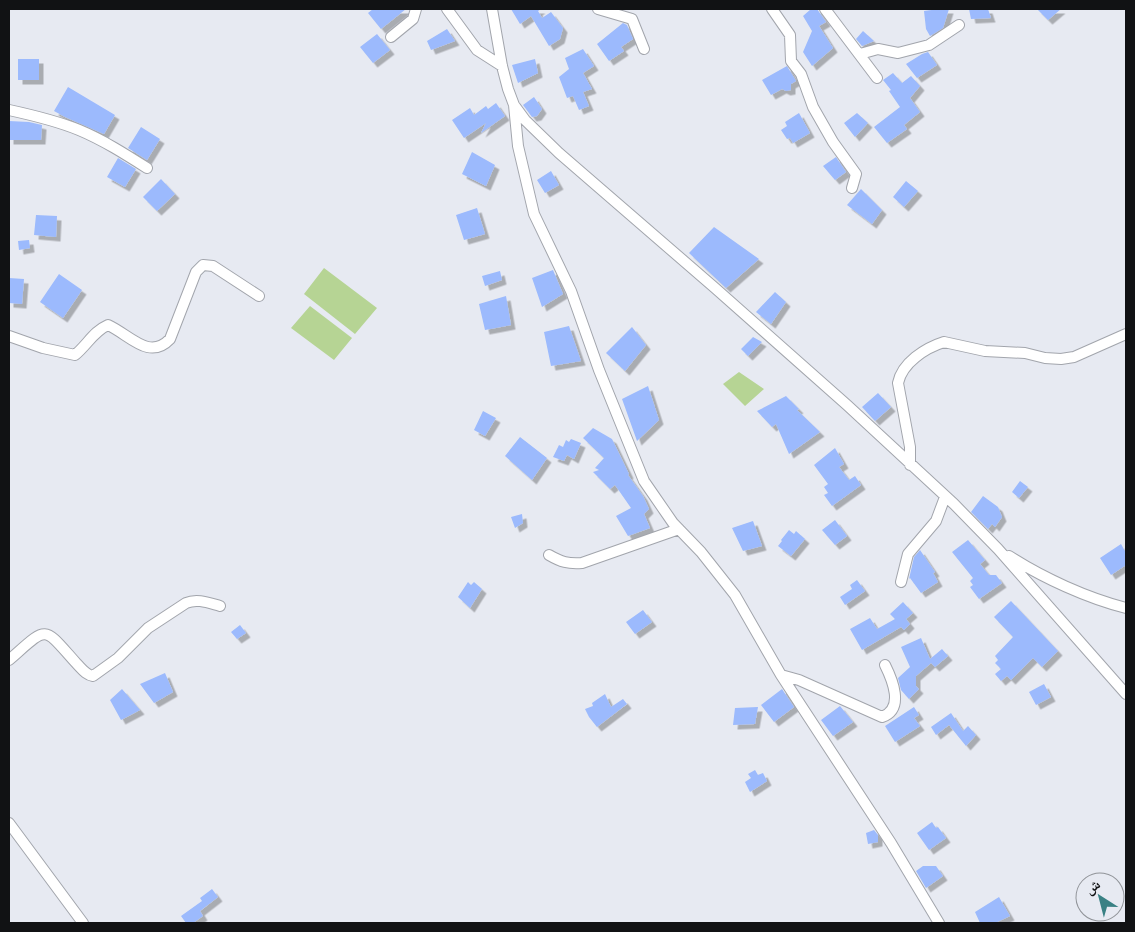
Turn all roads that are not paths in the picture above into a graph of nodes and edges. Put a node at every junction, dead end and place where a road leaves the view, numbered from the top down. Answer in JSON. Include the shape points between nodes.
{"nodes":[{"id":1,"x":416,"y":9,"type":"edge"},
{"id":2,"x":447,"y":9,"type":"edge"},
{"id":3,"x":492,"y":9,"type":"edge"},
{"id":4,"x":598,"y":9,"type":"edge"},
{"id":5,"x":772,"y":9,"type":"edge"},
{"id":6,"x":825,"y":9,"type":"edge"},
{"id":7,"x":959,"y":25,"type":"dead end"},
{"id":8,"x":391,"y":38,"type":"dead end"},
{"id":9,"x":644,"y":49,"type":"dead end"},
{"id":10,"x":860,"y":54,"type":"junction"},
{"id":11,"x":502,"y":66,"type":"junction"},
{"id":12,"x":877,"y":78,"type":"dead end"},
{"id":13,"x":514,"y":105,"type":"junction"},
{"id":14,"x":9,"y":110,"type":"edge"},
{"id":15,"x":147,"y":168,"type":"dead end"},
{"id":16,"x":852,"y":188,"type":"dead end"},
{"id":17,"x":259,"y":296,"type":"dead end"},
{"id":18,"x":1126,"y":334,"type":"edge"},
{"id":19,"x":9,"y":336,"type":"edge"},
{"id":20,"x":910,"y":465,"type":"junction"},
{"id":21,"x":946,"y":497,"type":"junction"},
{"id":22,"x":679,"y":529,"type":"junction"},
{"id":23,"x":998,"y":549,"type":"junction"},
{"id":24,"x":549,"y":555,"type":"dead end"},
{"id":25,"x":901,"y":582,"type":"dead end"},
{"id":26,"x":1124,"y":605,"type":"edge"},
{"id":27,"x":220,"y":606,"type":"dead end"},
{"id":28,"x":9,"y":660,"type":"edge"},
{"id":29,"x":885,"y":665,"type":"dead end"},
{"id":30,"x":781,"y":676,"type":"junction"},
{"id":31,"x":1126,"y":694,"type":"edge"},
{"id":32,"x":9,"y":823,"type":"edge"},
{"id":33,"x":83,"y":923,"type":"edge"},
{"id":34,"x":940,"y":923,"type":"edge"}],
"edges":[{"from":1,"to":8,"type":"street","via":[[413,19]]},
{"from":2,"to":11,"type":"street","via":[[477,50]]},
{"from":3,"to":11,"type":"street"},
{"from":4,"to":9,"type":"street","via":[[632,19]]},
{"from":5,"to":16,"type":"street","via":[[790,35],[791,61],[801,74],[813,106],[856,174]]},
{"from":6,"to":10,"type":"street"},
{"from":7,"to":10,"type":"street","via":[[929,45],[898,54],[878,49]]},
{"from":10,"to":12,"type":"street"},
{"from":11,"to":13,"type":"street"},
{"from":13,"to":20,"type":"street","via":[[560,154],[847,405]]},
{"from":13,"to":22,"type":"street","via":[[518,146],[534,214],[570,290],[644,481]]},
{"from":14,"to":15,"type":"street","via":[[79,130],[120,150]]},
{"from":17,"to":19,"type":"street","via":[[213,266],[203,265],[196,272],[170,339],[163,346],[152,349],[143,346],[108,325],[100,328],[75,355]]},
{"from":18,"to":20,"type":"street","via":[[1074,357],[1061,359],[985,351],[944,342],[925,352],[905,367],[898,383],[910,447]]},
{"from":20,"to":21,"type":"street"},
{"from":21,"to":23,"type":"street"},
{"from":21,"to":25,"type":"street","via":[[936,521],[908,554]]},
{"from":22,"to":24,"type":"street","via":[[582,563],[569,564]]},
{"from":22,"to":30,"type":"street","via":[[735,595]]},
{"from":23,"to":26,"type":"street","via":[[1038,573]]},
{"from":23,"to":31,"type":"street"},
{"from":27,"to":28,"type":"street","via":[[204,601],[186,603],[148,628],[118,658],[93,676],[46,633],[35,636]]},
{"from":29,"to":30,"type":"street","via":[[891,677],[895,701],[882,717],[798,680]]},
{"from":30,"to":34,"type":"street"},
{"from":32,"to":33,"type":"street"}]}
